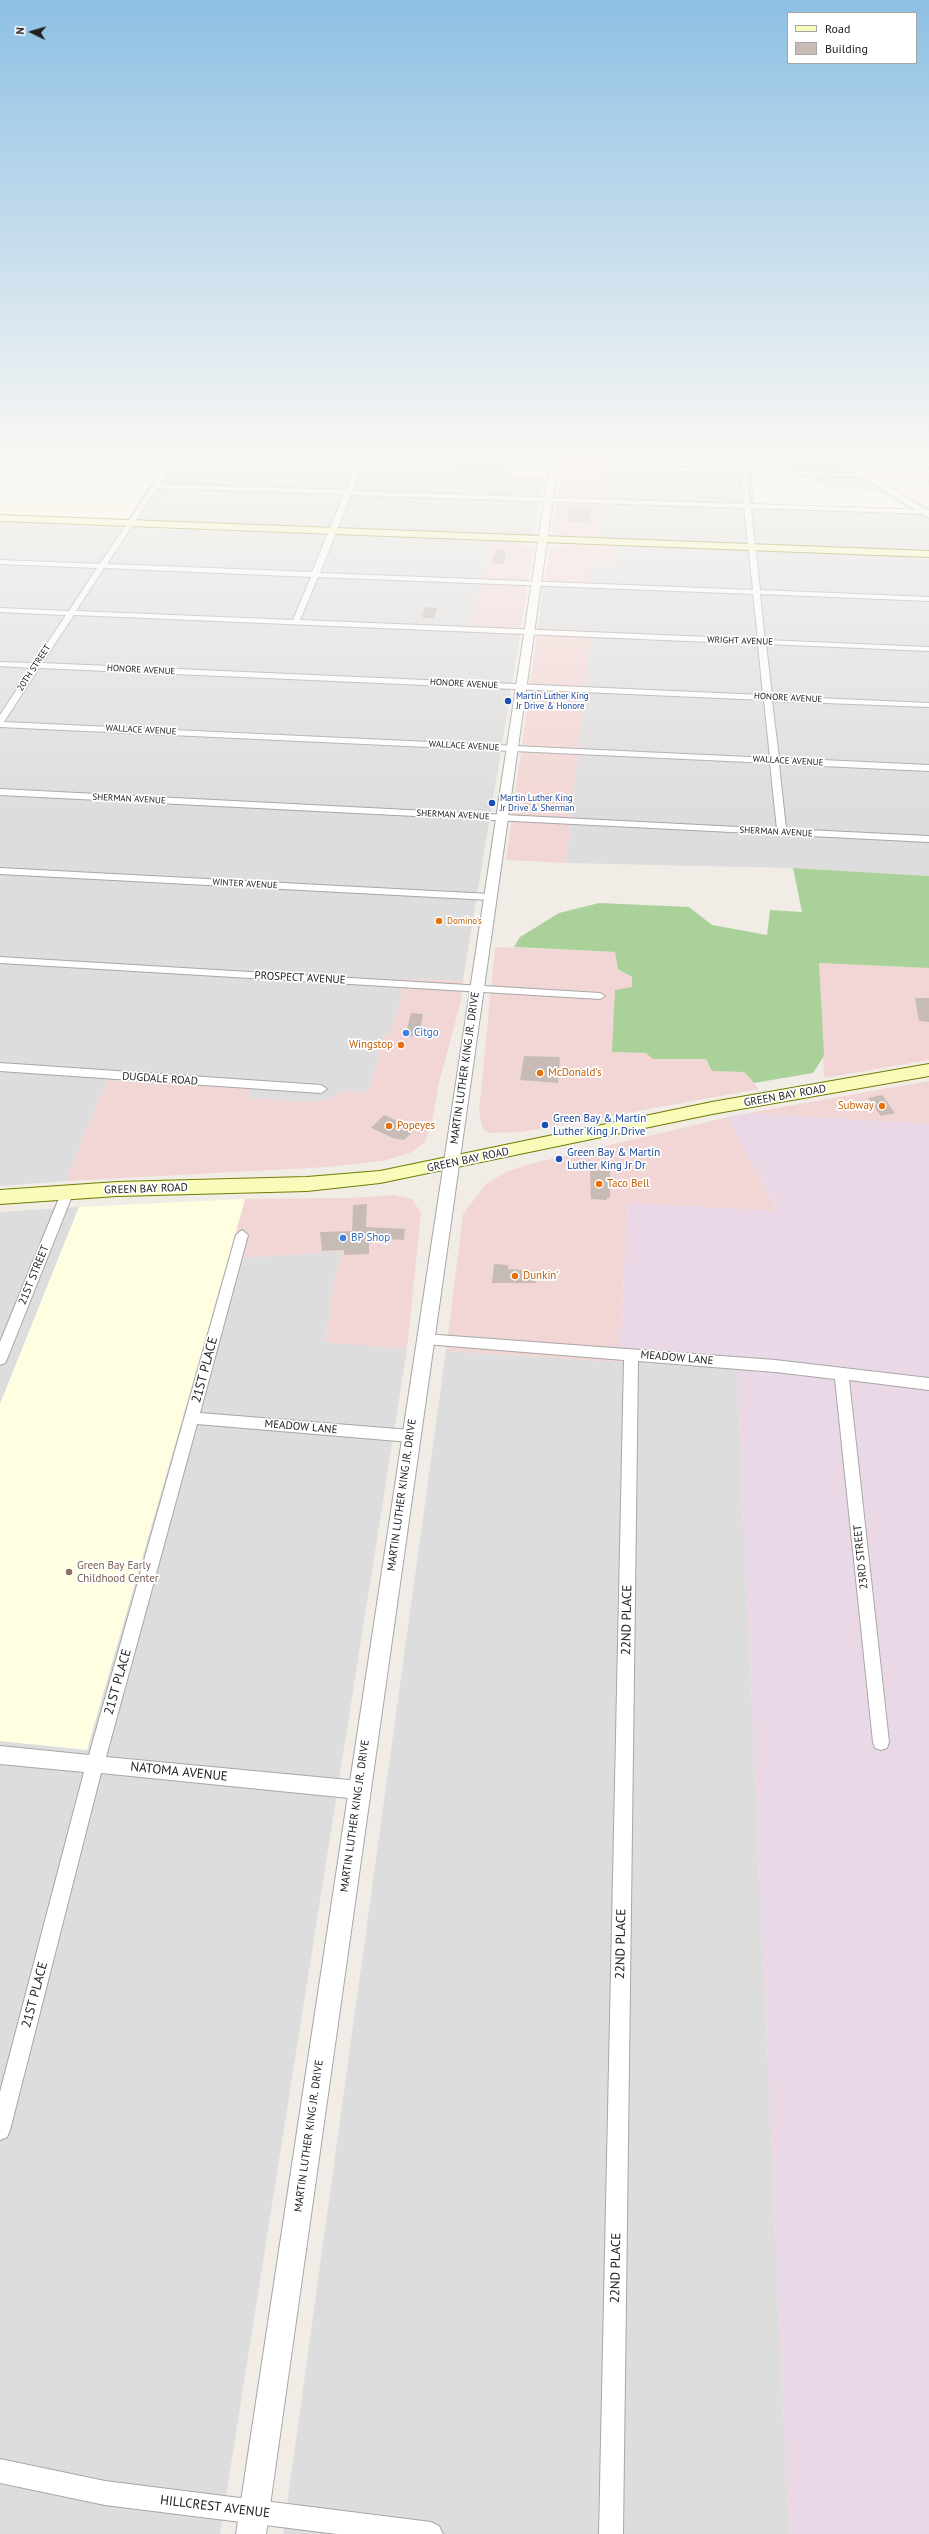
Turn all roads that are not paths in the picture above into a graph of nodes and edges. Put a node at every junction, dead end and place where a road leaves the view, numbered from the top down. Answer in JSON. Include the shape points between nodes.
{"nodes":[{"id":1,"x":97,"y":574,"type":"edge"},
{"id":2,"x":315,"y":574,"type":"edge"},
{"id":3,"x":321,"y":574,"type":"edge"},
{"id":4,"x":538,"y":574,"type":"edge"},
{"id":5,"x":754,"y":574,"type":"edge"},
{"id":6,"x":537,"y":583,"type":"junction"},
{"id":7,"x":756,"y":592,"type":"junction"},
{"id":8,"x":929,"y":599,"type":"edge"},
{"id":9,"x":0,"y":610,"type":"edge"},
{"id":10,"x":71,"y":613,"type":"junction"},
{"id":11,"x":296,"y":622,"type":"junction"},
{"id":12,"x":529,"y":632,"type":"junction"},
{"id":13,"x":762,"y":642,"type":"junction"},
{"id":14,"x":929,"y":649,"type":"edge"},
{"id":15,"x":0,"y":664,"type":"edge"},
{"id":16,"x":36,"y":665,"type":"junction"},
{"id":17,"x":521,"y":687,"type":"junction"},
{"id":18,"x":768,"y":698,"type":"junction"},
{"id":19,"x":929,"y":705,"type":"edge"},
{"id":20,"x":0,"y":720,"type":"edge"},
{"id":21,"x":0,"y":724,"type":"edge"},
{"id":22,"x":512,"y":748,"type":"junction"},
{"id":23,"x":774,"y":760,"type":"junction"},
{"id":24,"x":929,"y":768,"type":"edge"},
{"id":25,"x":0,"y":792,"type":"edge"},
{"id":26,"x":502,"y":818,"type":"junction"},
{"id":27,"x":782,"y":832,"type":"junction"},
{"id":28,"x":929,"y":839,"type":"edge"},
{"id":29,"x":0,"y":871,"type":"edge"},
{"id":30,"x":490,"y":897,"type":"junction"},
{"id":31,"x":0,"y":960,"type":"edge"},
{"id":32,"x":476,"y":989,"type":"junction"},
{"id":33,"x":600,"y":996,"type":"dead end"},
{"id":34,"x":0,"y":1067,"type":"edge"},
{"id":35,"x":929,"y":1070,"type":"edge"},
{"id":36,"x":321,"y":1089,"type":"dead end"},
{"id":37,"x":451,"y":1164,"type":"junction"},
{"id":38,"x":68,"y":1191,"type":"junction"},
{"id":39,"x":0,"y":1197,"type":"edge"},
{"id":40,"x":242,"y":1235,"type":"dead end"},
{"id":41,"x":424,"y":1339,"type":"junction"},
{"id":42,"x":631,"y":1354,"type":"junction"},
{"id":43,"x":0,"y":1359,"type":"edge"},
{"id":44,"x":841,"y":1373,"type":"junction"},
{"id":45,"x":929,"y":1384,"type":"edge"},
{"id":46,"x":192,"y":1418,"type":"junction"},
{"id":47,"x":410,"y":1436,"type":"junction"},
{"id":48,"x":881,"y":1742,"type":"dead end"},
{"id":49,"x":0,"y":1755,"type":"edge"},
{"id":50,"x":95,"y":1764,"type":"junction"},
{"id":51,"x":359,"y":1790,"type":"junction"},
{"id":52,"x":0,"y":2130,"type":"edge"},
{"id":53,"x":0,"y":2471,"type":"edge"},
{"id":54,"x":253,"y":2523,"type":"edge"},
{"id":55,"x":431,"y":2534,"type":"edge"},
{"id":56,"x":611,"y":2534,"type":"edge"}],
"edges":[{"from":1,"to":10,"type":"street","name":"20TH STREET"},
{"from":2,"to":11,"type":"street"},
{"from":3,"to":6,"type":"street"},
{"from":4,"to":6,"type":"street","name":"MARTIN LUTHER KING JR. DRIVE"},
{"from":5,"to":7,"type":"street"},
{"from":6,"to":7,"type":"street"},
{"from":6,"to":12,"type":"street","name":"MARTIN LUTHER KING JR. DRIVE"},
{"from":7,"to":8,"type":"street"},
{"from":7,"to":13,"type":"street"},
{"from":9,"to":10,"type":"street","name":"WRIGHT AVENUE"},
{"from":10,"to":11,"type":"street","name":"WRIGHT AVENUE"},
{"from":10,"to":16,"type":"street","name":"20TH STREET"},
{"from":11,"to":12,"type":"street","name":"WRIGHT AVENUE"},
{"from":12,"to":13,"type":"street","name":"WRIGHT AVENUE"},
{"from":12,"to":17,"type":"street","name":"MARTIN LUTHER KING JR. DRIVE"},
{"from":13,"to":14,"type":"street","name":"WRIGHT AVENUE"},
{"from":13,"to":18,"type":"street"},
{"from":15,"to":16,"type":"street","name":"HONORE AVENUE"},
{"from":16,"to":17,"type":"street","name":"HONORE AVENUE"},
{"from":16,"to":20,"type":"street","name":"20TH STREET"},
{"from":17,"to":18,"type":"street","name":"HONORE AVENUE"},
{"from":17,"to":22,"type":"street","name":"MARTIN LUTHER KING JR. DRIVE"},
{"from":18,"to":19,"type":"street","name":"HONORE AVENUE"},
{"from":18,"to":23,"type":"street"},
{"from":21,"to":22,"type":"street","name":"WALLACE AVENUE"},
{"from":22,"to":23,"type":"street","name":"WALLACE AVENUE"},
{"from":22,"to":26,"type":"street","name":"MARTIN LUTHER KING JR. DRIVE"},
{"from":23,"to":24,"type":"street","name":"WALLACE AVENUE"},
{"from":23,"to":27,"type":"street"},
{"from":25,"to":26,"type":"street","name":"SHERMAN AVENUE"},
{"from":26,"to":27,"type":"street","name":"SHERMAN AVENUE"},
{"from":26,"to":30,"type":"street","name":"MARTIN LUTHER KING JR. DRIVE"},
{"from":27,"to":28,"type":"street","name":"SHERMAN AVENUE"},
{"from":29,"to":30,"type":"street","name":"WINTER AVENUE"},
{"from":30,"to":32,"type":"street","name":"MARTIN LUTHER KING JR. DRIVE"},
{"from":31,"to":32,"type":"street","name":"PROSPECT AVENUE"},
{"from":32,"to":33,"type":"street","name":"PROSPECT AVENUE"},
{"from":32,"to":37,"type":"street","name":"MARTIN LUTHER KING JR. DRIVE"},
{"from":34,"to":36,"type":"street","name":"DUGDALE ROAD"},
{"from":35,"to":37,"type":"main road","name":"GREEN BAY ROAD","via":[[705,1110]]},
{"from":37,"to":38,"type":"main road","name":"GREEN BAY ROAD","via":[[380,1177],[307,1184]]},
{"from":37,"to":41,"type":"street","name":"MARTIN LUTHER KING JR. DRIVE"},
{"from":38,"to":39,"type":"main road","name":"GREEN BAY ROAD"},
{"from":38,"to":43,"type":"street","name":"21ST STREET"},
{"from":40,"to":46,"type":"street","name":"21ST PLACE"},
{"from":41,"to":42,"type":"street","name":"MEADOW LANE"},
{"from":41,"to":47,"type":"street","name":"MARTIN LUTHER KING JR. DRIVE"},
{"from":42,"to":44,"type":"street","name":"MEADOW LANE"},
{"from":42,"to":56,"type":"street","name":"22ND PLACE"},
{"from":44,"to":45,"type":"street","name":"MEADOW LANE"},
{"from":44,"to":48,"type":"street","name":"23RD STREET"},
{"from":46,"to":47,"type":"street","name":"MEADOW LANE"},
{"from":46,"to":50,"type":"street","name":"21ST PLACE"},
{"from":47,"to":51,"type":"street","name":"MARTIN LUTHER KING JR. DRIVE"},
{"from":49,"to":50,"type":"street","name":"NATOMA AVENUE"},
{"from":50,"to":51,"type":"street","name":"NATOMA AVENUE"},
{"from":50,"to":52,"type":"street","name":"21ST PLACE"},
{"from":51,"to":54,"type":"street","name":"MARTIN LUTHER KING JR. DRIVE"},
{"from":53,"to":54,"type":"street","name":"HILLCREST AVENUE"},
{"from":54,"to":55,"type":"street","name":"HILLCREST AVENUE"}]}
